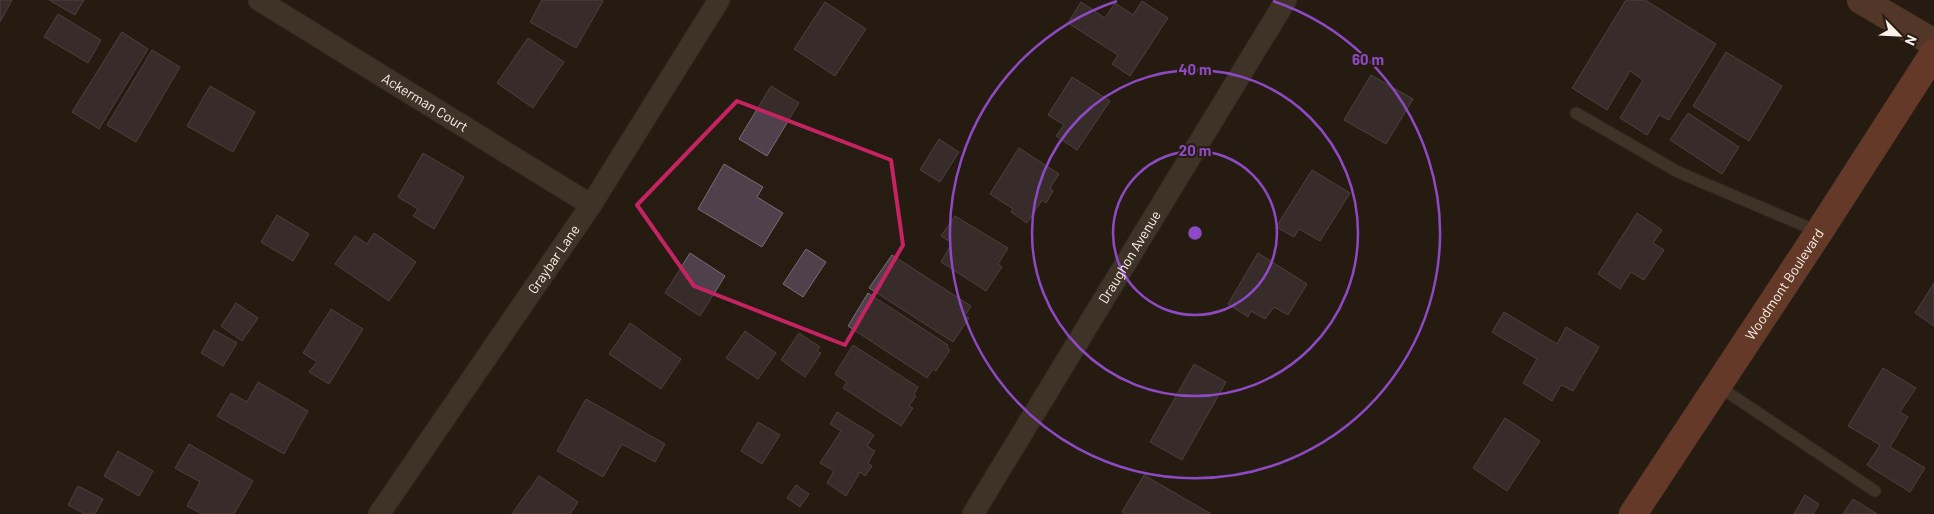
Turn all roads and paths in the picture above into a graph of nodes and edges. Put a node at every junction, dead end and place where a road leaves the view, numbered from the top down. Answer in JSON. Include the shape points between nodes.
{"nodes":[{"id":1,"x":259,"y":0,"type":"edge"},
{"id":2,"x":719,"y":0,"type":"edge"},
{"id":3,"x":1286,"y":0,"type":"edge"},
{"id":4,"x":1861,"y":0,"type":"edge"},
{"id":5,"x":1934,"y":43,"type":"edge"},
{"id":6,"x":1934,"y":52,"type":"edge"},
{"id":7,"x":1576,"y":113,"type":"dead end"},
{"id":8,"x":591,"y":205,"type":"junction"},
{"id":9,"x":1819,"y":232,"type":"junction"},
{"id":10,"x":1718,"y":386,"type":"junction"},
{"id":11,"x":1875,"y":491,"type":"dead end"},
{"id":12,"x":379,"y":514,"type":"edge"},
{"id":13,"x":973,"y":514,"type":"edge"},
{"id":14,"x":1633,"y":514,"type":"edge"}],
"edges":[{"from":1,"to":8,"type":"street","name":"Ackerman Court"},
{"from":2,"to":8,"type":"street","name":"Graybar Lane"},
{"from":3,"to":13,"type":"street","name":"Draughon Avenue"},
{"from":4,"to":5,"type":"main road"},
{"from":6,"to":9,"type":"main road","name":"Woodmont Boulevard"},
{"from":7,"to":9,"type":"lane","via":[[1678,172]]},
{"from":8,"to":12,"type":"street","name":"Graybar Lane"},
{"from":9,"to":10,"type":"main road","name":"Woodmont Boulevard"},
{"from":10,"to":11,"type":"lane"},
{"from":10,"to":14,"type":"main road","name":"Woodmont Boulevard"}]}
